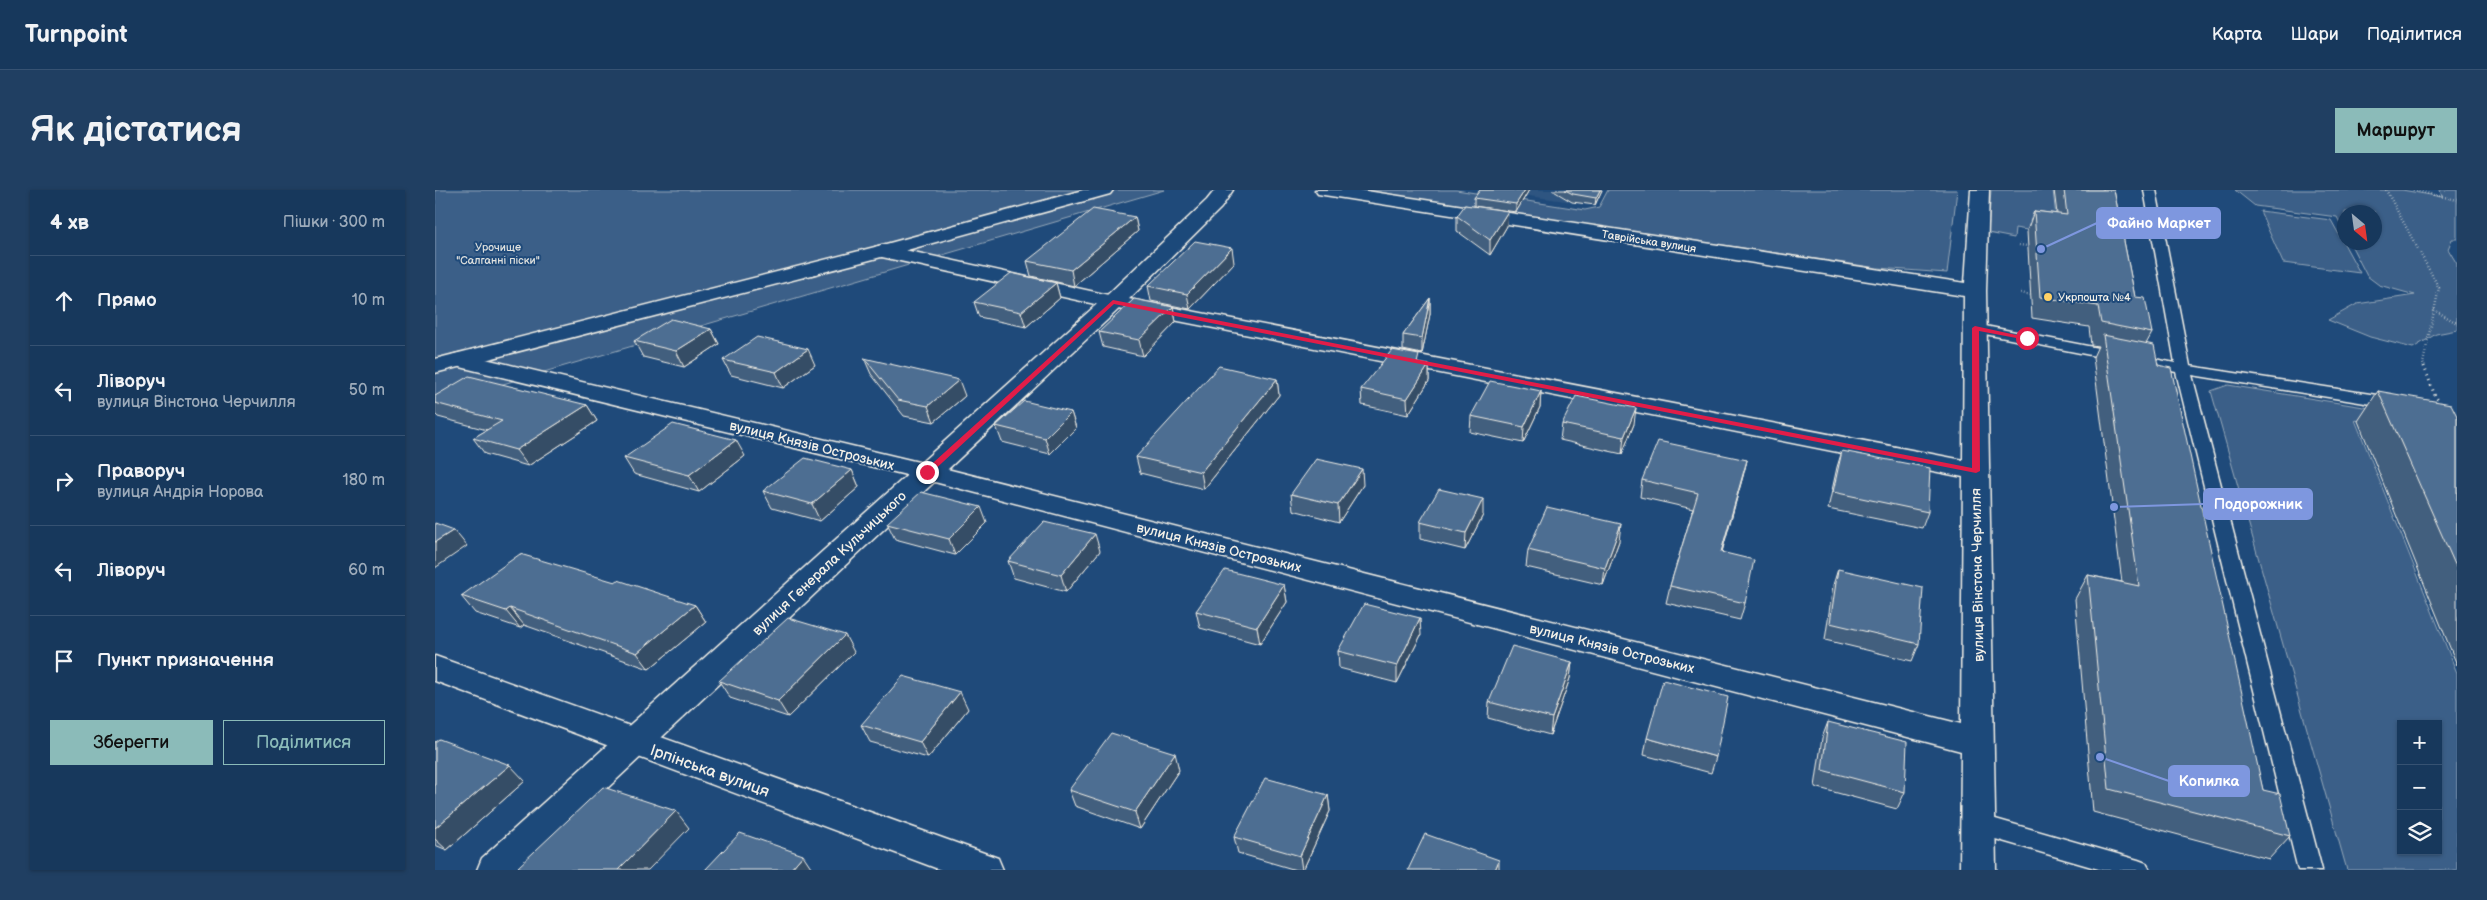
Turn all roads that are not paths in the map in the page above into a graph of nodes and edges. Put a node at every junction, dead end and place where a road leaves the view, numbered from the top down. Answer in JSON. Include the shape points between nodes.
{"nodes":[{"id":1,"x":1104,"y":190,"type":"edge"},
{"id":2,"x":1224,"y":190,"type":"edge"},
{"id":3,"x":1324,"y":190,"type":"edge"},
{"id":4,"x":1980,"y":190,"type":"edge"},
{"id":5,"x":2150,"y":190,"type":"edge"},
{"id":6,"x":882,"y":251,"type":"junction"},
{"id":7,"x":1975,"y":291,"type":"junction"},
{"id":8,"x":1113,"y":302,"type":"junction"},
{"id":9,"x":1975,"y":328,"type":"junction"},
{"id":10,"x":447,"y":363,"type":"edge"},
{"id":11,"x":2183,"y":369,"type":"junction"},
{"id":12,"x":2446,"y":411,"type":"edge"},
{"id":13,"x":1976,"y":471,"type":"junction"},
{"id":14,"x":927,"y":472,"type":"junction"},
{"id":15,"x":435,"y":668,"type":"edge"},
{"id":16,"x":635,"y":742,"type":"junction"},
{"id":17,"x":1977,"y":742,"type":"junction"},
{"id":18,"x":1977,"y":824,"type":"junction"},
{"id":19,"x":495,"y":870,"type":"edge"},
{"id":20,"x":985,"y":870,"type":"edge"},
{"id":21,"x":1978,"y":870,"type":"edge"},
{"id":22,"x":2138,"y":870,"type":"edge"},
{"id":23,"x":2310,"y":870,"type":"edge"}],
"edges":[{"from":1,"to":6,"type":"street"},
{"from":2,"to":8,"type":"street","name":"вулиця Генерала Кульчицького","via":[[1215,204]]},
{"from":3,"to":7,"type":"street","name":"Таврійська вулиця"},
{"from":4,"to":7,"type":"street","name":"вулиця Вінстона Черчилля"},
{"from":5,"to":11,"type":"lane"},
{"from":6,"to":8,"type":"street"},
{"from":6,"to":10,"type":"street"},
{"from":7,"to":9,"type":"street","name":"вулиця Вінстона Черчилля"},
{"from":8,"to":13,"type":"street"},
{"from":8,"to":14,"type":"street","name":"вулиця Генерала Кульчицького"},
{"from":9,"to":11,"type":"lane"},
{"from":9,"to":13,"type":"street","name":"вулиця Вінстона Черчилля"},
{"from":10,"to":14,"type":"street","name":"вулиця Князів Острозьких"},
{"from":11,"to":12,"type":"lane"},
{"from":11,"to":23,"type":"lane"},
{"from":13,"to":17,"type":"street","name":"вулиця Вінстона Черчилля"},
{"from":14,"to":16,"type":"street","name":"вулиця Генерала Кульчицького"},
{"from":14,"to":17,"type":"street","name":"вулиця Князів Острозьких"},
{"from":15,"to":16,"type":"street","name":"Ірпінська вулиця"},
{"from":16,"to":19,"type":"street","name":"вулиця Генерала Кульчицького"},
{"from":16,"to":20,"type":"street","name":"Ірпінська вулиця"},
{"from":17,"to":18,"type":"street","name":"вулиця Вінстона Черчилля"},
{"from":18,"to":21,"type":"street","name":"вулиця Вінстона Черчилля"},
{"from":18,"to":22,"type":"lane"}]}
